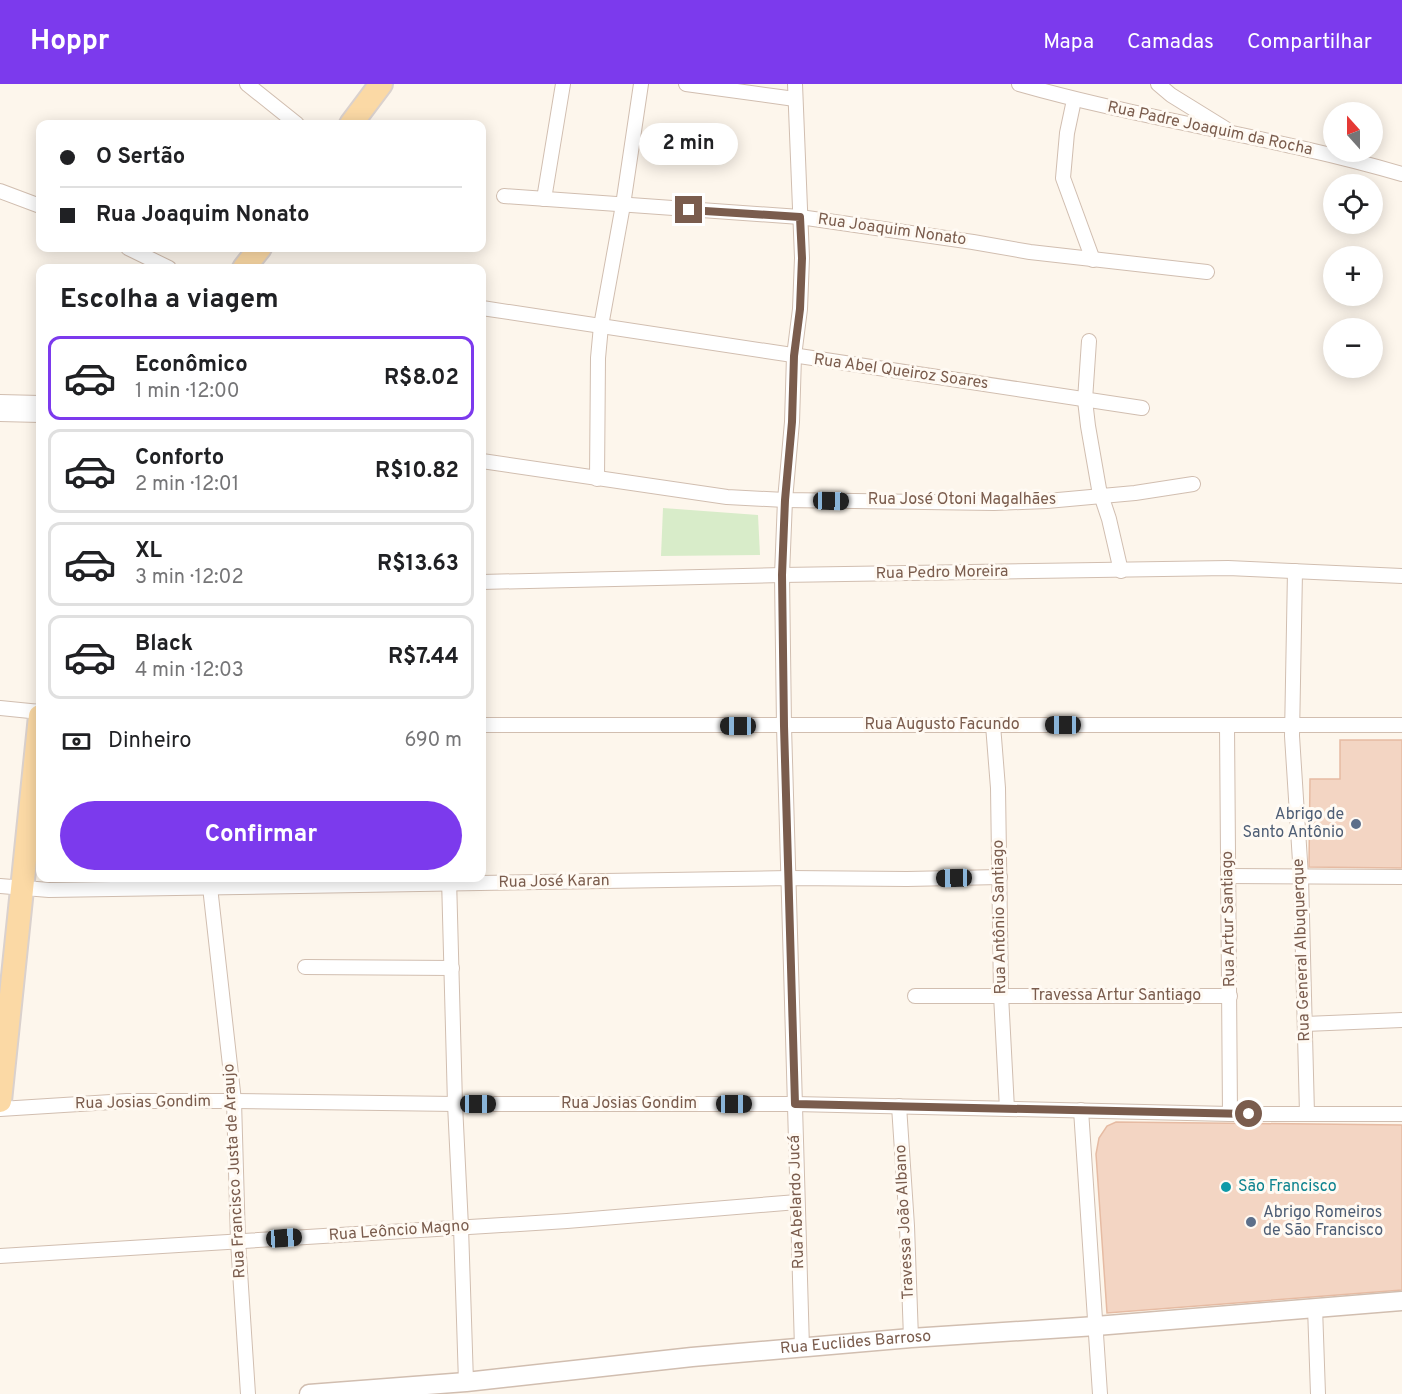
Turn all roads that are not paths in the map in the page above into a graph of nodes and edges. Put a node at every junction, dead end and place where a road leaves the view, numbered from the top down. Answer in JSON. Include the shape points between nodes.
{"nodes":[{"id":1,"x":247,"y":84,"type":"edge"},
{"id":2,"x":381,"y":84,"type":"edge"},
{"id":3,"x":562,"y":84,"type":"edge"},
{"id":4,"x":641,"y":84,"type":"edge"},
{"id":5,"x":686,"y":84,"type":"edge"},
{"id":6,"x":795,"y":84,"type":"edge"},
{"id":7,"x":1019,"y":84,"type":"edge"},
{"id":8,"x":1158,"y":84,"type":"edge"},
{"id":9,"x":795,"y":99,"type":"junction"},
{"id":10,"x":1074,"y":99,"type":"junction"},
{"id":11,"x":292,"y":120,"type":"edge"},
{"id":12,"x":354,"y":120,"type":"edge"},
{"id":13,"x":1233,"y":134,"type":"junction"},
{"id":14,"x":1402,"y":174,"type":"edge"},
{"id":15,"x":0,"y":191,"type":"edge"},
{"id":16,"x":504,"y":196,"type":"dead end"},
{"id":17,"x":544,"y":199,"type":"junction"},
{"id":18,"x":36,"y":204,"type":"edge"},
{"id":19,"x":623,"y":205,"type":"junction"},
{"id":20,"x":800,"y":217,"type":"junction"},
{"id":21,"x":136,"y":252,"type":"edge"},
{"id":22,"x":257,"y":252,"type":"edge"},
{"id":23,"x":1093,"y":260,"type":"junction"},
{"id":24,"x":161,"y":264,"type":"edge"},
{"id":25,"x":247,"y":264,"type":"edge"},
{"id":26,"x":1207,"y":272,"type":"dead end"},
{"id":27,"x":486,"y":309,"type":"edge"},
{"id":28,"x":601,"y":326,"type":"junction"},
{"id":29,"x":1089,"y":341,"type":"dead end"},
{"id":30,"x":794,"y":356,"type":"junction"},
{"id":31,"x":1085,"y":400,"type":"junction"},
{"id":32,"x":0,"y":402,"type":"edge"},
{"id":33,"x":36,"y":403,"type":"edge"},
{"id":34,"x":1142,"y":408,"type":"dead end"},
{"id":35,"x":0,"y":414,"type":"edge"},
{"id":36,"x":36,"y":415,"type":"edge"},
{"id":37,"x":486,"y":462,"type":"edge"},
{"id":38,"x":597,"y":478,"type":"junction"},
{"id":39,"x":1192,"y":484,"type":"dead end"},
{"id":40,"x":1101,"y":496,"type":"junction"},
{"id":41,"x":785,"y":500,"type":"junction"},
{"id":42,"x":1121,"y":570,"type":"junction"},
{"id":43,"x":1294,"y":571,"type":"junction"},
{"id":44,"x":782,"y":575,"type":"junction"},
{"id":45,"x":1402,"y":576,"type":"edge"},
{"id":46,"x":486,"y":582,"type":"edge"},
{"id":47,"x":0,"y":708,"type":"edge"},
{"id":48,"x":36,"y":713,"type":"edge"},
{"id":49,"x":486,"y":725,"type":"edge"},
{"id":50,"x":993,"y":725,"type":"junction"},
{"id":51,"x":1227,"y":725,"type":"junction"},
{"id":52,"x":1292,"y":725,"type":"junction"},
{"id":53,"x":1402,"y":725,"type":"edge"},
{"id":54,"x":784,"y":726,"type":"junction"},
{"id":55,"x":36,"y":761,"type":"edge"},
{"id":56,"x":1228,"y":876,"type":"junction"},
{"id":57,"x":1000,"y":877,"type":"junction"},
{"id":58,"x":1300,"y":877,"type":"junction"},
{"id":59,"x":1402,"y":877,"type":"edge"},
{"id":60,"x":789,"y":878,"type":"junction"},
{"id":61,"x":486,"y":881,"type":"edge"},
{"id":62,"x":329,"y":882,"type":"edge"},
{"id":63,"x":449,"y":882,"type":"edge"},
{"id":64,"x":209,"y":883,"type":"edge"},
{"id":65,"x":0,"y":886,"type":"edge"},
{"id":66,"x":22,"y":889,"type":"junction"},
{"id":67,"x":305,"y":967,"type":"dead end"},
{"id":68,"x":452,"y":968,"type":"junction"},
{"id":69,"x":1001,"y":995,"type":"junction"},
{"id":70,"x":915,"y":996,"type":"dead end"},
{"id":71,"x":1230,"y":996,"type":"junction"},
{"id":72,"x":1402,"y":1020,"type":"edge"},
{"id":73,"x":1305,"y":1024,"type":"junction"},
{"id":74,"x":0,"y":1101,"type":"edge"},
{"id":75,"x":234,"y":1101,"type":"junction"},
{"id":76,"x":455,"y":1104,"type":"junction"},
{"id":77,"x":795,"y":1104,"type":"junction"},
{"id":78,"x":899,"y":1106,"type":"junction"},
{"id":79,"x":1007,"y":1108,"type":"junction"},
{"id":80,"x":0,"y":1109,"type":"edge"},
{"id":81,"x":1081,"y":1110,"type":"junction"},
{"id":82,"x":1230,"y":1114,"type":"junction"},
{"id":83,"x":1306,"y":1114,"type":"junction"},
{"id":84,"x":1402,"y":1114,"type":"edge"},
{"id":85,"x":797,"y":1202,"type":"junction"},
{"id":86,"x":461,"y":1227,"type":"junction"},
{"id":87,"x":238,"y":1241,"type":"junction"},
{"id":88,"x":0,"y":1256,"type":"edge"},
{"id":89,"x":1402,"y":1301,"type":"edge"},
{"id":90,"x":1315,"y":1307,"type":"junction"},
{"id":91,"x":1096,"y":1326,"type":"junction"},
{"id":92,"x":911,"y":1338,"type":"junction"},
{"id":93,"x":802,"y":1348,"type":"junction"},
{"id":94,"x":466,"y":1382,"type":"junction"},
{"id":95,"x":248,"y":1394,"type":"edge"},
{"id":96,"x":309,"y":1394,"type":"edge"},
{"id":97,"x":1100,"y":1394,"type":"edge"},
{"id":98,"x":1318,"y":1394,"type":"edge"}],
"edges":[{"from":1,"to":11,"type":"street"},
{"from":2,"to":12,"type":"main road"},
{"from":3,"to":17,"type":"street"},
{"from":4,"to":19,"type":"street"},
{"from":5,"to":9,"type":"street"},
{"from":6,"to":9,"type":"street","name":"Rua Abelardo Jucá"},
{"from":7,"to":10,"type":"street","name":"Rua Padre Joaquim da Rocha"},
{"from":8,"to":13,"type":"street"},
{"from":9,"to":20,"type":"street","name":"Rua Abelardo Jucá"},
{"from":10,"to":13,"type":"street","name":"Rua Padre Joaquim da Rocha"},
{"from":10,"to":23,"type":"street","via":[[1063,178]]},
{"from":13,"to":14,"type":"street","name":"Rua Padre Joaquim da Rocha"},
{"from":15,"to":18,"type":"street"},
{"from":16,"to":17,"type":"street","name":"Rua Joaquim Nonato"},
{"from":17,"to":19,"type":"street","name":"Rua Joaquim Nonato"},
{"from":19,"to":20,"type":"street","name":"Rua Joaquim Nonato"},
{"from":19,"to":28,"type":"street"},
{"from":20,"to":23,"type":"street","name":"Rua Joaquim Nonato"},
{"from":20,"to":30,"type":"street","name":"Rua Abelardo Jucá","via":[[800,309]]},
{"from":21,"to":24,"type":"street"},
{"from":22,"to":25,"type":"main road"},
{"from":23,"to":26,"type":"street","name":"Rua Joaquim Nonato"},
{"from":27,"to":28,"type":"street","name":"Rua Abel Queiroz Soares"},
{"from":28,"to":30,"type":"street","name":"Rua Abel Queiroz Soares"},
{"from":28,"to":38,"type":"street"},
{"from":29,"to":31,"type":"street"},
{"from":30,"to":31,"type":"street","name":"Rua Abel Queiroz Soares"},
{"from":30,"to":41,"type":"street","name":"Rua Abelardo Jucá"},
{"from":31,"to":34,"type":"street","name":"Rua Abel Queiroz Soares"},
{"from":31,"to":40,"type":"street"},
{"from":32,"to":33,"type":"street"},
{"from":35,"to":36,"type":"street"},
{"from":37,"to":38,"type":"street","name":"Rua José Otoni Magalhães"},
{"from":38,"to":41,"type":"street","name":"Rua José Otoni Magalhães","via":[[727,497]]},
{"from":39,"to":40,"type":"street","name":"Rua José Otoni Magalhães"},
{"from":40,"to":41,"type":"street","name":"Rua José Otoni Magalhães","via":[[994,502]]},
{"from":40,"to":42,"type":"street"},
{"from":41,"to":44,"type":"street","name":"Rua Abelardo Jucá"},
{"from":42,"to":43,"type":"street","name":"Rua Pedro Moreira"},
{"from":42,"to":44,"type":"street","name":"Rua Pedro Moreira"},
{"from":43,"to":45,"type":"street","name":"Rua Pedro Moreira"},
{"from":43,"to":52,"type":"street","name":"Rua General Albuquerque"},
{"from":44,"to":46,"type":"street","name":"Rua Pedro Moreira"},
{"from":44,"to":54,"type":"street","name":"Rua Abelardo Jucá"},
{"from":47,"to":48,"type":"street"},
{"from":49,"to":54,"type":"street","name":"Rua Augusto Facundo"},
{"from":50,"to":51,"type":"street","name":"Rua Augusto Facundo"},
{"from":50,"to":54,"type":"street","name":"Rua Augusto Facundo"},
{"from":50,"to":57,"type":"street","name":"Rua Antônio Santiago"},
{"from":51,"to":52,"type":"street","name":"Rua Augusto Facundo"},
{"from":51,"to":56,"type":"street","name":"Rua Artur Santiago"},
{"from":52,"to":53,"type":"street","name":"Rua Augusto Facundo"},
{"from":52,"to":58,"type":"street","name":"Rua General Albuquerque"},
{"from":54,"to":60,"type":"street","name":"Rua Abelardo Jucá"},
{"from":55,"to":66,"type":"main road"},
{"from":56,"to":58,"type":"street"},
{"from":56,"to":71,"type":"street","name":"Rua Artur Santiago"},
{"from":57,"to":60,"type":"street","name":"Rua José Karan"},
{"from":57,"to":69,"type":"street","name":"Rua Antônio Santiago"},
{"from":58,"to":59,"type":"street"},
{"from":58,"to":73,"type":"street","name":"Rua General Albuquerque"},
{"from":60,"to":61,"type":"street","name":"Rua José Karan"},
{"from":60,"to":77,"type":"street","name":"Rua Abelardo Jucá"},
{"from":62,"to":64,"type":"street","name":"Rua José Karan"},
{"from":63,"to":68,"type":"street"},
{"from":64,"to":66,"type":"street","name":"Rua José Karan"},
{"from":64,"to":75,"type":"street","name":"Rua Francisco Justa de Araujo"},
{"from":65,"to":66,"type":"street","name":"Rua José Karan"},
{"from":66,"to":74,"type":"main road"},
{"from":67,"to":68,"type":"street"},
{"from":68,"to":76,"type":"street"},
{"from":69,"to":70,"type":"street","name":"Travessa Artur Santiago"},
{"from":69,"to":71,"type":"street","name":"Travessa Artur Santiago"},
{"from":69,"to":79,"type":"street","name":"Rua Antônio Santiago"},
{"from":71,"to":82,"type":"street","name":"Rua Artur Santiago"},
{"from":72,"to":73,"type":"street"},
{"from":73,"to":83,"type":"street","name":"Rua General Albuquerque"},
{"from":75,"to":76,"type":"street","name":"Rua Josias Gondim"},
{"from":75,"to":80,"type":"street","name":"Rua Josias Gondim","via":[[127,1101]]},
{"from":75,"to":87,"type":"street","name":"Rua Francisco Justa de Araujo"},
{"from":76,"to":77,"type":"street","name":"Rua Josias Gondim"},
{"from":76,"to":86,"type":"street"},
{"from":77,"to":78,"type":"street","name":"Rua Josias Gondim"},
{"from":77,"to":85,"type":"street","name":"Rua Abelardo Jucá"},
{"from":78,"to":79,"type":"street","name":"Rua Josias Gondim"},
{"from":78,"to":92,"type":"street","name":"Travessa João Albano"},
{"from":79,"to":81,"type":"street","name":"Rua Josias Gondim"},
{"from":81,"to":82,"type":"street","name":"Rua Josias Gondim"},
{"from":81,"to":91,"type":"street"},
{"from":82,"to":83,"type":"street","name":"Rua Josias Gondim"},
{"from":83,"to":84,"type":"street","name":"Rua Josias Gondim"},
{"from":85,"to":86,"type":"street","name":"Rua Leôncio Magno"},
{"from":85,"to":93,"type":"street","name":"Rua Abelardo Jucá"},
{"from":86,"to":87,"type":"street","name":"Rua Leôncio Magno"},
{"from":86,"to":94,"type":"street"},
{"from":87,"to":88,"type":"street","name":"Rua Leôncio Magno"},
{"from":87,"to":95,"type":"street","name":"Rua Francisco Justa de Araujo"},
{"from":89,"to":90,"type":"street","name":"Rua Euclides Barroso"},
{"from":90,"to":91,"type":"street","name":"Rua Euclides Barroso"},
{"from":90,"to":98,"type":"street"},
{"from":91,"to":92,"type":"street","name":"Rua Euclides Barroso"},
{"from":91,"to":97,"type":"street"},
{"from":92,"to":93,"type":"street","name":"Rua Euclides Barroso"},
{"from":93,"to":94,"type":"street","name":"Rua Euclides Barroso"},
{"from":94,"to":96,"type":"street","name":"Rua Euclides Barroso"}]}
